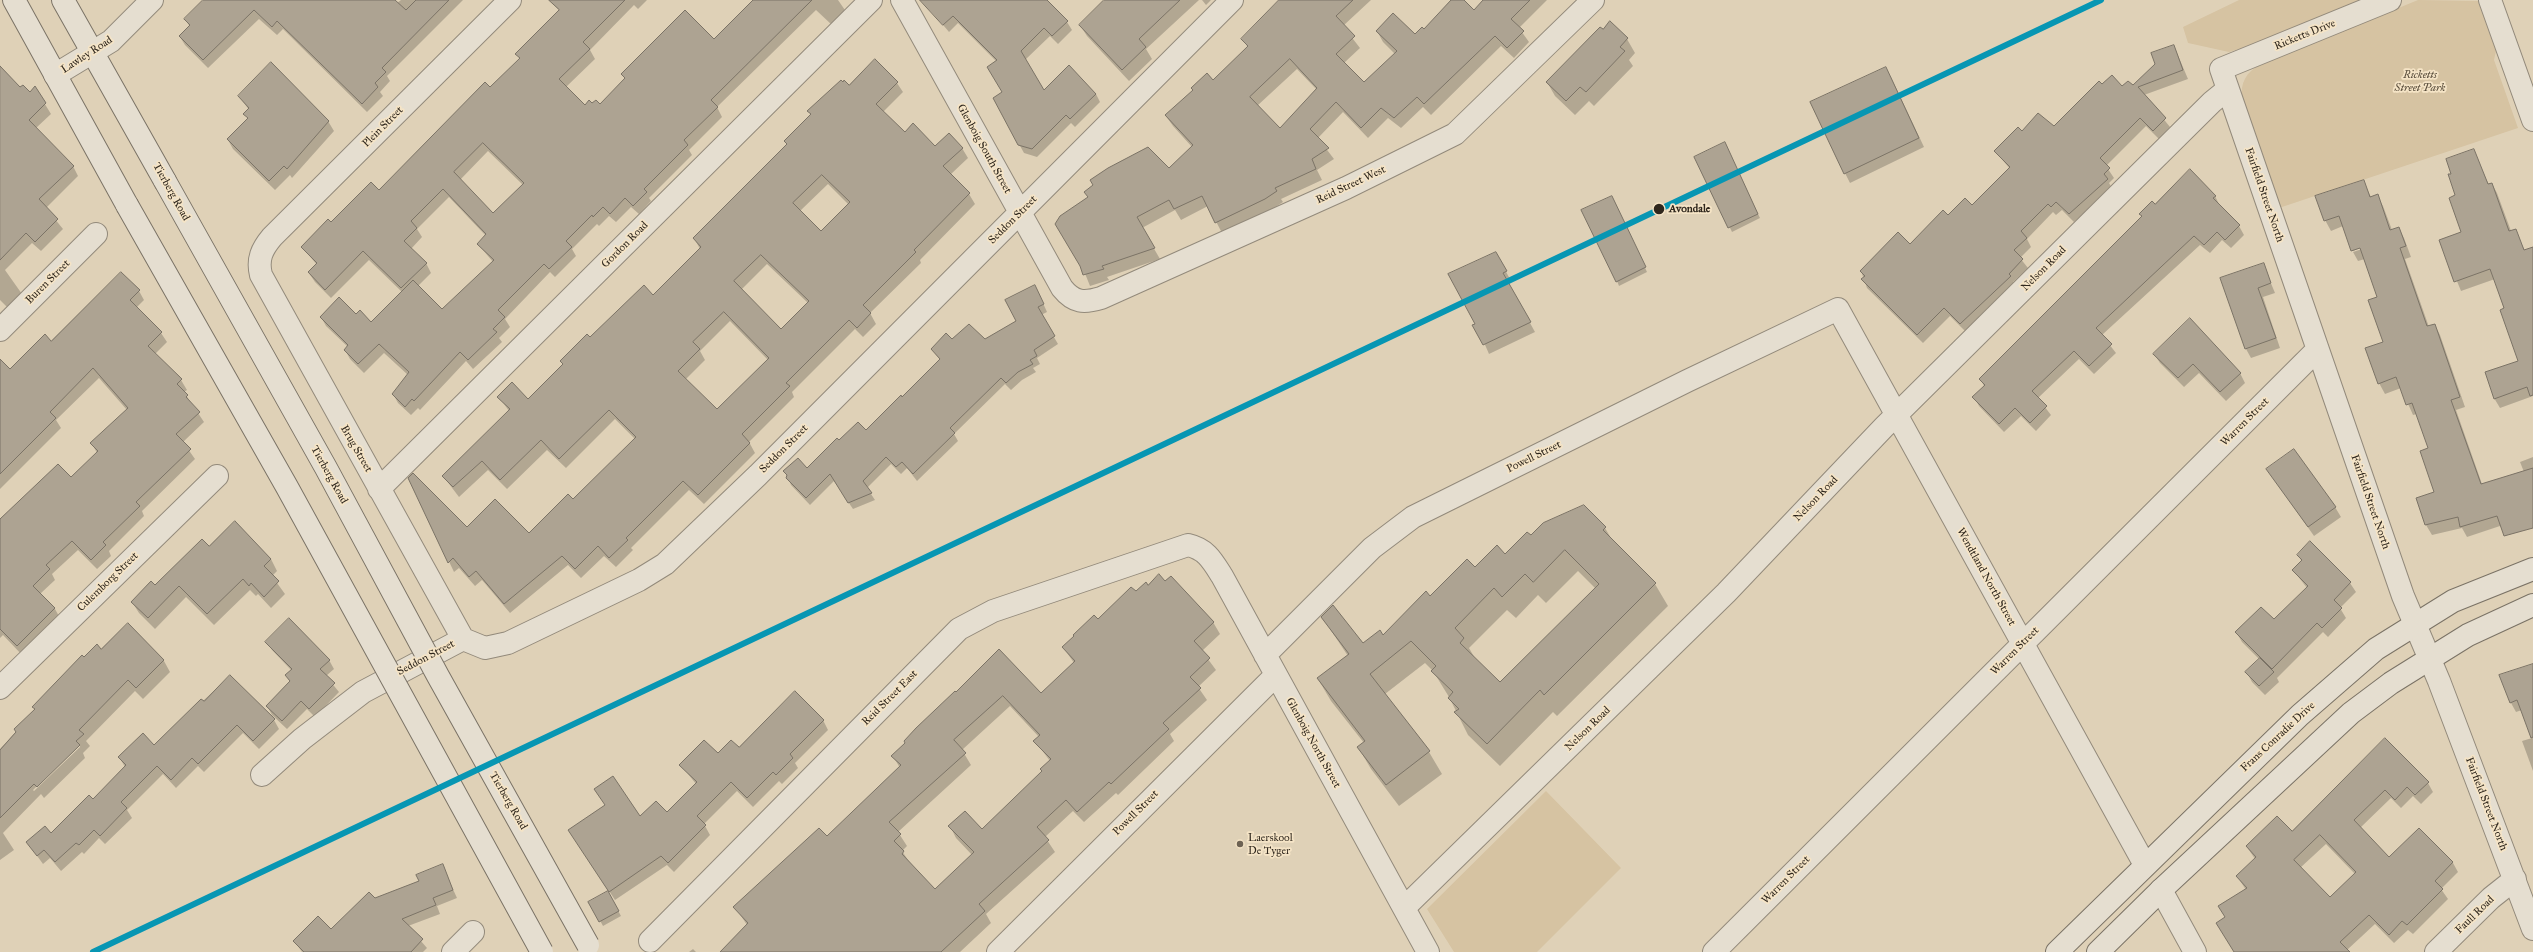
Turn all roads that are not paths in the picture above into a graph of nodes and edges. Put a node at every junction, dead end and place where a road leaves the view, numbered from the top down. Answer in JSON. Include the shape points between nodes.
{"nodes":[{"id":1,"x":14,"y":0,"type":"edge"},
{"id":2,"x":63,"y":0,"type":"edge"},
{"id":3,"x":152,"y":0,"type":"edge"},
{"id":4,"x":510,"y":0,"type":"edge"},
{"id":5,"x":871,"y":0,"type":"edge"},
{"id":6,"x":902,"y":0,"type":"edge"},
{"id":7,"x":1232,"y":0,"type":"edge"},
{"id":8,"x":1593,"y":0,"type":"edge"},
{"id":9,"x":2390,"y":0,"type":"edge"},
{"id":10,"x":2490,"y":0,"type":"edge"},
{"id":11,"x":92,"y":53,"type":"junction"},
{"id":12,"x":55,"y":75,"type":"junction"},
{"id":13,"x":2224,"y":79,"type":"junction"},
{"id":14,"x":2533,"y":120,"type":"edge"},
{"id":15,"x":1020,"y":213,"type":"junction"},
{"id":16,"x":96,"y":234,"type":"dead end"},
{"id":17,"x":260,"y":256,"type":"joint"},
{"id":18,"x":1069,"y":296,"type":"joint"},
{"id":19,"x":1838,"y":309,"type":"joint"},
{"id":20,"x":0,"y":330,"type":"edge"},
{"id":21,"x":2317,"y":350,"type":"junction"},
{"id":22,"x":1897,"y":414,"type":"junction"},
{"id":23,"x":217,"y":476,"type":"dead end"},
{"id":24,"x":379,"y":489,"type":"junction"},
{"id":25,"x":1188,"y":545,"type":"joint"},
{"id":26,"x":2533,"y":569,"type":"edge"},
{"id":27,"x":2533,"y":605,"type":"edge"},
{"id":28,"x":2414,"y":624,"type":"junction"},
{"id":29,"x":463,"y":639,"type":"junction"},
{"id":30,"x":2023,"y":644,"type":"junction"},
{"id":31,"x":1265,"y":655,"type":"junction"},
{"id":32,"x":2430,"y":658,"type":"junction"},
{"id":33,"x":1275,"y":676,"type":"junction"},
{"id":34,"x":0,"y":688,"type":"edge"},
{"id":35,"x":262,"y":776,"type":"dead end"},
{"id":36,"x":2145,"y":865,"type":"junction"},
{"id":37,"x":2515,"y":880,"type":"junction"},
{"id":38,"x":2160,"y":890,"type":"junction"},
{"id":39,"x":1404,"y":908,"type":"junction"},
{"id":40,"x":2533,"y":929,"type":"edge"},
{"id":41,"x":473,"y":932,"type":"dead end"},
{"id":42,"x":650,"y":941,"type":"dead end"},
{"id":43,"x":454,"y":952,"type":"edge"},
{"id":44,"x":542,"y":952,"type":"edge"},
{"id":45,"x":592,"y":952,"type":"edge"},
{"id":46,"x":998,"y":952,"type":"edge"},
{"id":47,"x":1428,"y":952,"type":"edge"},
{"id":48,"x":1714,"y":952,"type":"edge"},
{"id":49,"x":2057,"y":952,"type":"edge"},
{"id":50,"x":2098,"y":952,"type":"edge"},
{"id":51,"x":2195,"y":952,"type":"edge"},
{"id":52,"x":2436,"y":952,"type":"edge"}],
"edges":[{"from":1,"to":12,"type":"street"},
{"from":2,"to":11,"type":"street","name":"Tierberg Road"},
{"from":3,"to":11,"type":"street","name":"Lawley Road","via":[[111,41]]},
{"from":4,"to":17,"type":"street","name":"Plein Street","via":[[272,237]]},
{"from":5,"to":24,"type":"street","name":"Gordon Road"},
{"from":6,"to":15,"type":"street","name":"Glenboig South Street"},
{"from":7,"to":15,"type":"street","name":"Seddon Street"},
{"from":8,"to":18,"type":"street","name":"Reid Street West","via":[[1455,134],[1346,188],[1101,298],[1078,302]]},
{"from":9,"to":13,"type":"street","name":"Ricketts Drive"},
{"from":10,"to":14,"type":"street"},
{"from":11,"to":12,"type":"street","name":"Lawley Road"},
{"from":11,"to":45,"type":"street","name":"Tierberg Road","bridge":true,"via":[[326,468],[438,676]]},
{"from":12,"to":44,"type":"street","bridge":true,"via":[[287,487]]},
{"from":13,"to":21,"type":"street","name":"Fairfield Street North"},
{"from":13,"to":22,"type":"street","name":"Nelson Road","via":[[2212,102]]},
{"from":15,"to":18,"type":"street","name":"Glenboig South Street"},
{"from":15,"to":29,"type":"street","name":"Seddon Street","via":[[758,475],[665,564],[639,580],[508,643],[485,648]]},
{"from":16,"to":20,"type":"street","name":"Buren Street"},
{"from":17,"to":24,"type":"street","name":"Brug Street","via":[[261,274]]},
{"from":19,"to":22,"type":"street","name":"Wendtland North Street"},
{"from":19,"to":31,"type":"street","name":"Powell Street","via":[[1413,517],[1372,548]]},
{"from":21,"to":28,"type":"street","name":"Fairfield Street North"},
{"from":21,"to":30,"type":"street","name":"Warren Street"},
{"from":22,"to":30,"type":"street","name":"Wendtland North Street"},
{"from":22,"to":39,"type":"street","name":"Nelson Road","via":[[1726,593]]},
{"from":23,"to":34,"type":"street","name":"Culemborg Street"},
{"from":24,"to":29,"type":"street","name":"Brug Street"},
{"from":25,"to":31,"type":"street","name":"Glenboig North Street","via":[[1200,548],[1210,556]]},
{"from":25,"to":42,"type":"street","name":"Reid Street East","via":[[993,611],[959,629]]},
{"from":26,"to":28,"type":"street","name":"Frans Conradie Drive","via":[[2452,601]]},
{"from":27,"to":32,"type":"street","via":[[2468,635]]},
{"from":28,"to":32,"type":"street","name":"Fairfield Street North"},
{"from":28,"to":36,"type":"street","name":"Frans Conradie Drive","via":[[2376,649],[2300,715]]},
{"from":29,"to":35,"type":"street","name":"Seddon Street","via":[[363,692],[302,739]]},
{"from":30,"to":36,"type":"street","name":"Wendtland North Street"},
{"from":30,"to":48,"type":"street","name":"Warren Street"},
{"from":31,"to":33,"type":"street","name":"Glenboig North Street"},
{"from":32,"to":37,"type":"street","name":"Fairfield Street North"},
{"from":32,"to":38,"type":"street","via":[[2351,713]]},
{"from":33,"to":39,"type":"street","name":"Glenboig North Street"},
{"from":33,"to":46,"type":"street","name":"Powell Street"},
{"from":36,"to":49,"type":"street","name":"Frans Conradie Drive"},
{"from":37,"to":40,"type":"street","name":"Fairfield Street North"},
{"from":37,"to":52,"type":"street","name":"Faull Road","via":[[2491,898]]},
{"from":38,"to":50,"type":"street"},
{"from":38,"to":51,"type":"street"},
{"from":39,"to":47,"type":"street","name":"Glenboig North Street"},
{"from":41,"to":43,"type":"street"}]}
